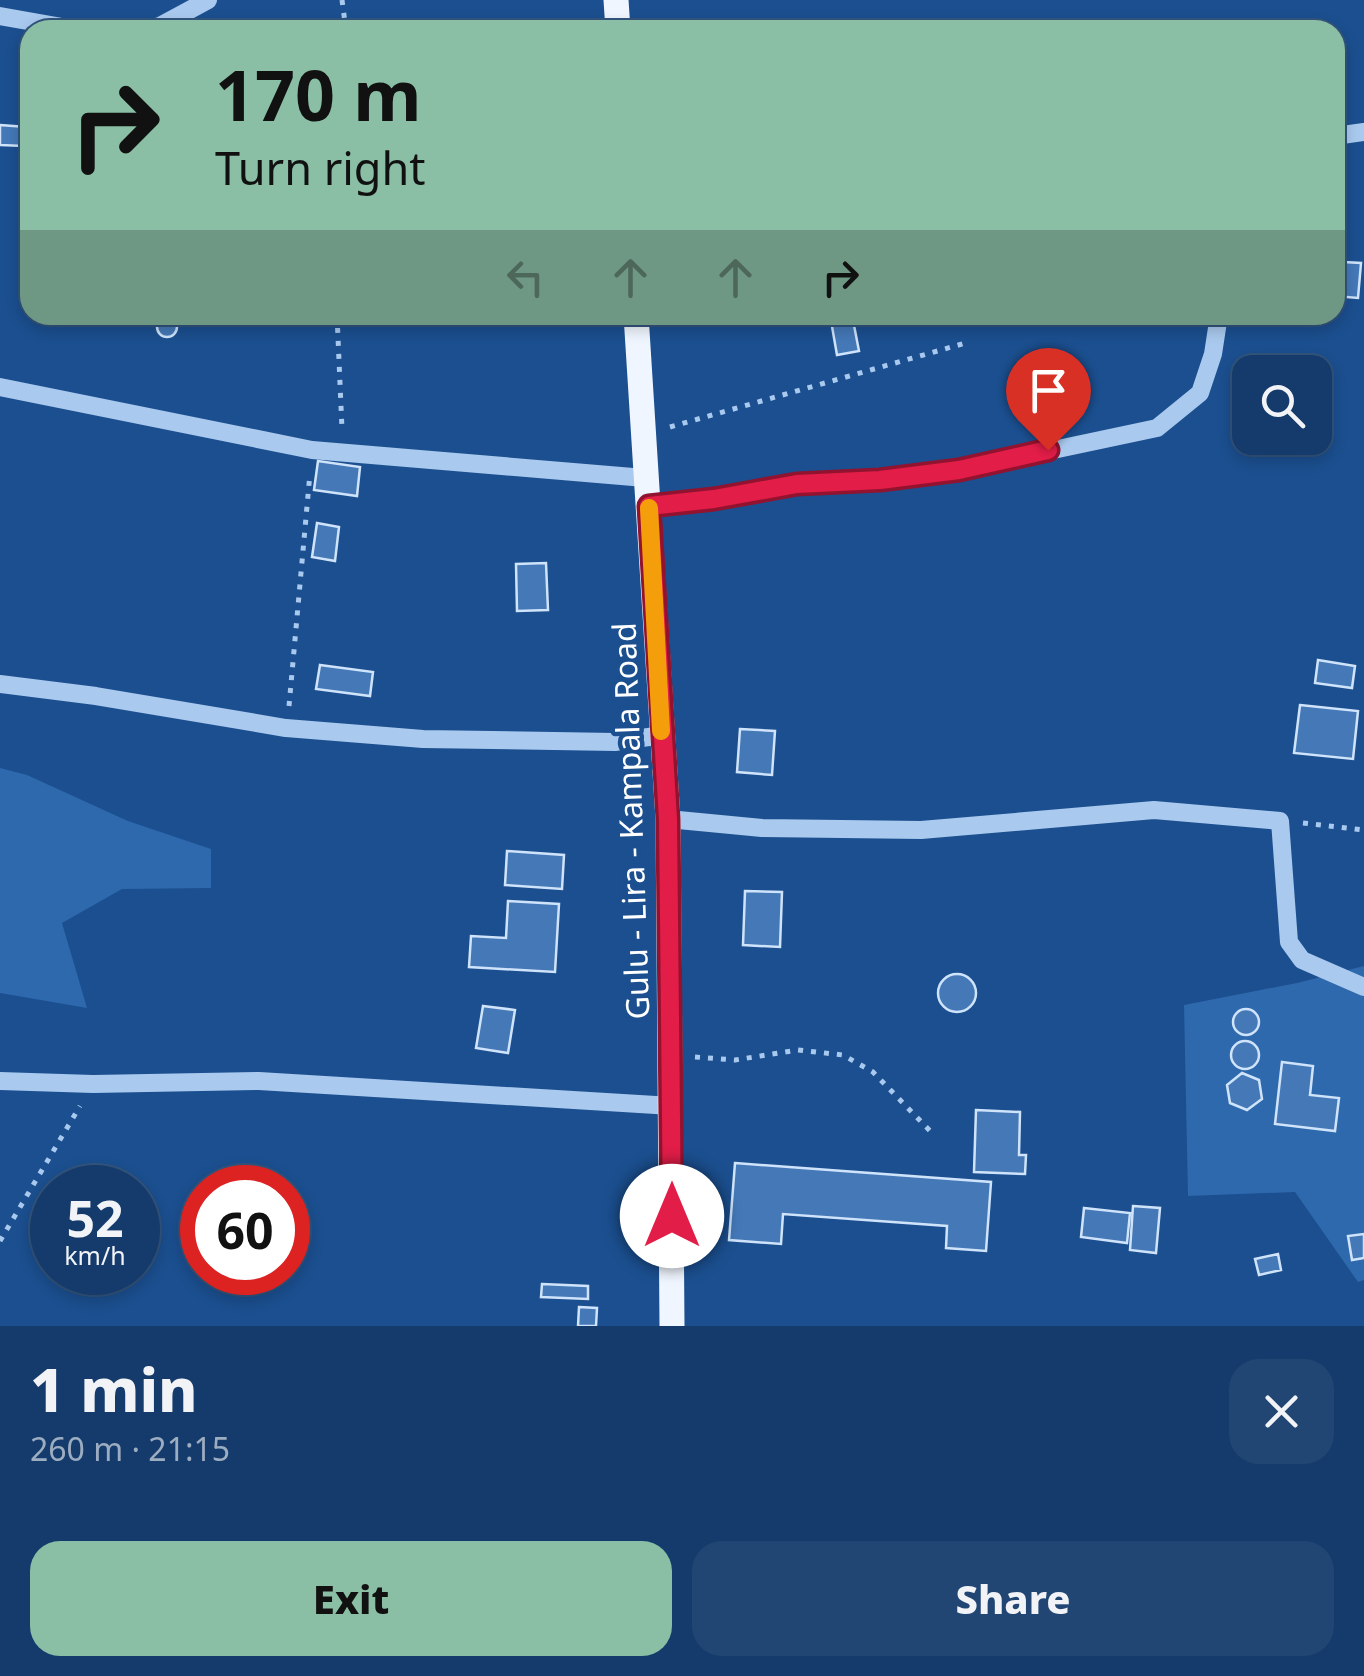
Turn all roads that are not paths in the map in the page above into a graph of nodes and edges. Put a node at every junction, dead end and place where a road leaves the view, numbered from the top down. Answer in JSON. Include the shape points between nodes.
{"nodes":[{"id":1,"x":208,"y":0,"type":"edge"},
{"id":2,"x":171,"y":20,"type":"edge"},
{"id":3,"x":637,"y":325,"type":"edge"},
{"id":4,"x":1218,"y":325,"type":"edge"},
{"id":5,"x":0,"y":387,"type":"edge"},
{"id":6,"x":645,"y":478,"type":"junction"},
{"id":7,"x":649,"y":506,"type":"junction"},
{"id":8,"x":0,"y":684,"type":"edge"},
{"id":9,"x":662,"y":735,"type":"junction"},
{"id":10,"x":668,"y":819,"type":"junction"},
{"id":11,"x":1364,"y":987,"type":"edge"},
{"id":12,"x":0,"y":1081,"type":"edge"},
{"id":13,"x":672,"y":1106,"type":"junction"},
{"id":14,"x":672,"y":1326,"type":"edge"}],
"edges":[{"from":1,"to":2,"type":"street"},
{"from":3,"to":6,"type":"main road","name":"Gulu - Lira - Kampala Road"},
{"from":4,"to":7,"type":"street","via":[[1200,393],[1157,428],[959,470]]},
{"from":5,"to":6,"type":"street","via":[[312,450]]},
{"from":6,"to":7,"type":"main road","name":"Gulu - Lira - Kampala Road"},
{"from":7,"to":9,"type":"main road","name":"Gulu - Lira - Kampala Road"},
{"from":8,"to":9,"type":"street","via":[[286,728],[422,739],[615,742]]},
{"from":9,"to":10,"type":"main road","name":"Gulu - Lira - Kampala Road"},
{"from":10,"to":11,"type":"street","via":[[921,830],[1154,810],[1280,821],[1289,942],[1302,960]]},
{"from":10,"to":13,"type":"main road","name":"Gulu - Lira - Kampala Road"},
{"from":12,"to":13,"type":"street","via":[[260,1081]]},
{"from":13,"to":14,"type":"main road","name":"Gulu - Lira - Kampala Road"}]}
